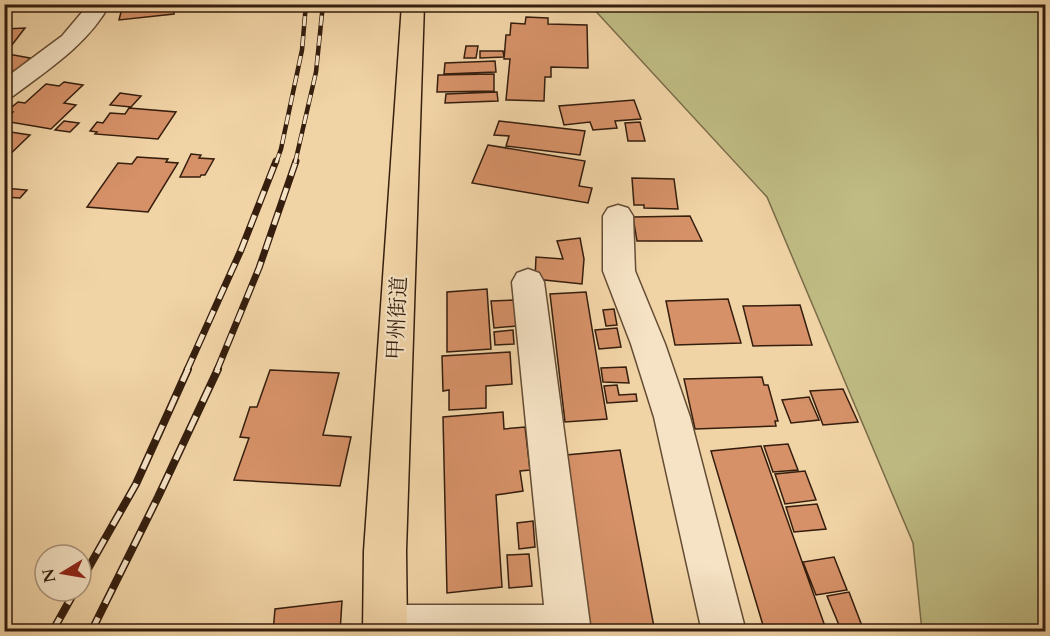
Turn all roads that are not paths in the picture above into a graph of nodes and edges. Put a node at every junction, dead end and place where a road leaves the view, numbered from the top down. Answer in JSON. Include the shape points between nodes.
{"nodes":[{"id":1,"x":100,"y":4,"type":"edge"},
{"id":2,"x":413,"y":4,"type":"edge"},
{"id":3,"x":4,"y":91,"type":"edge"},
{"id":4,"x":618,"y":216,"type":"dead end"},
{"id":5,"x":528,"y":282,"type":"dead end"},
{"id":6,"x":385,"y":629,"type":"edge"},
{"id":7,"x":569,"y":629,"type":"edge"},
{"id":8,"x":724,"y":632,"type":"edge"}],
"edges":[{"from":1,"to":3,"type":"street","via":[[95,16],[72,37]]},
{"from":2,"to":6,"type":"highway","name":"甲州街道","via":[[385,551]]},
{"from":4,"to":8,"type":"street","via":[[619,270],[672,417]]},
{"from":5,"to":7,"type":"street"},
{"from":6,"to":7,"type":"street"}]}
